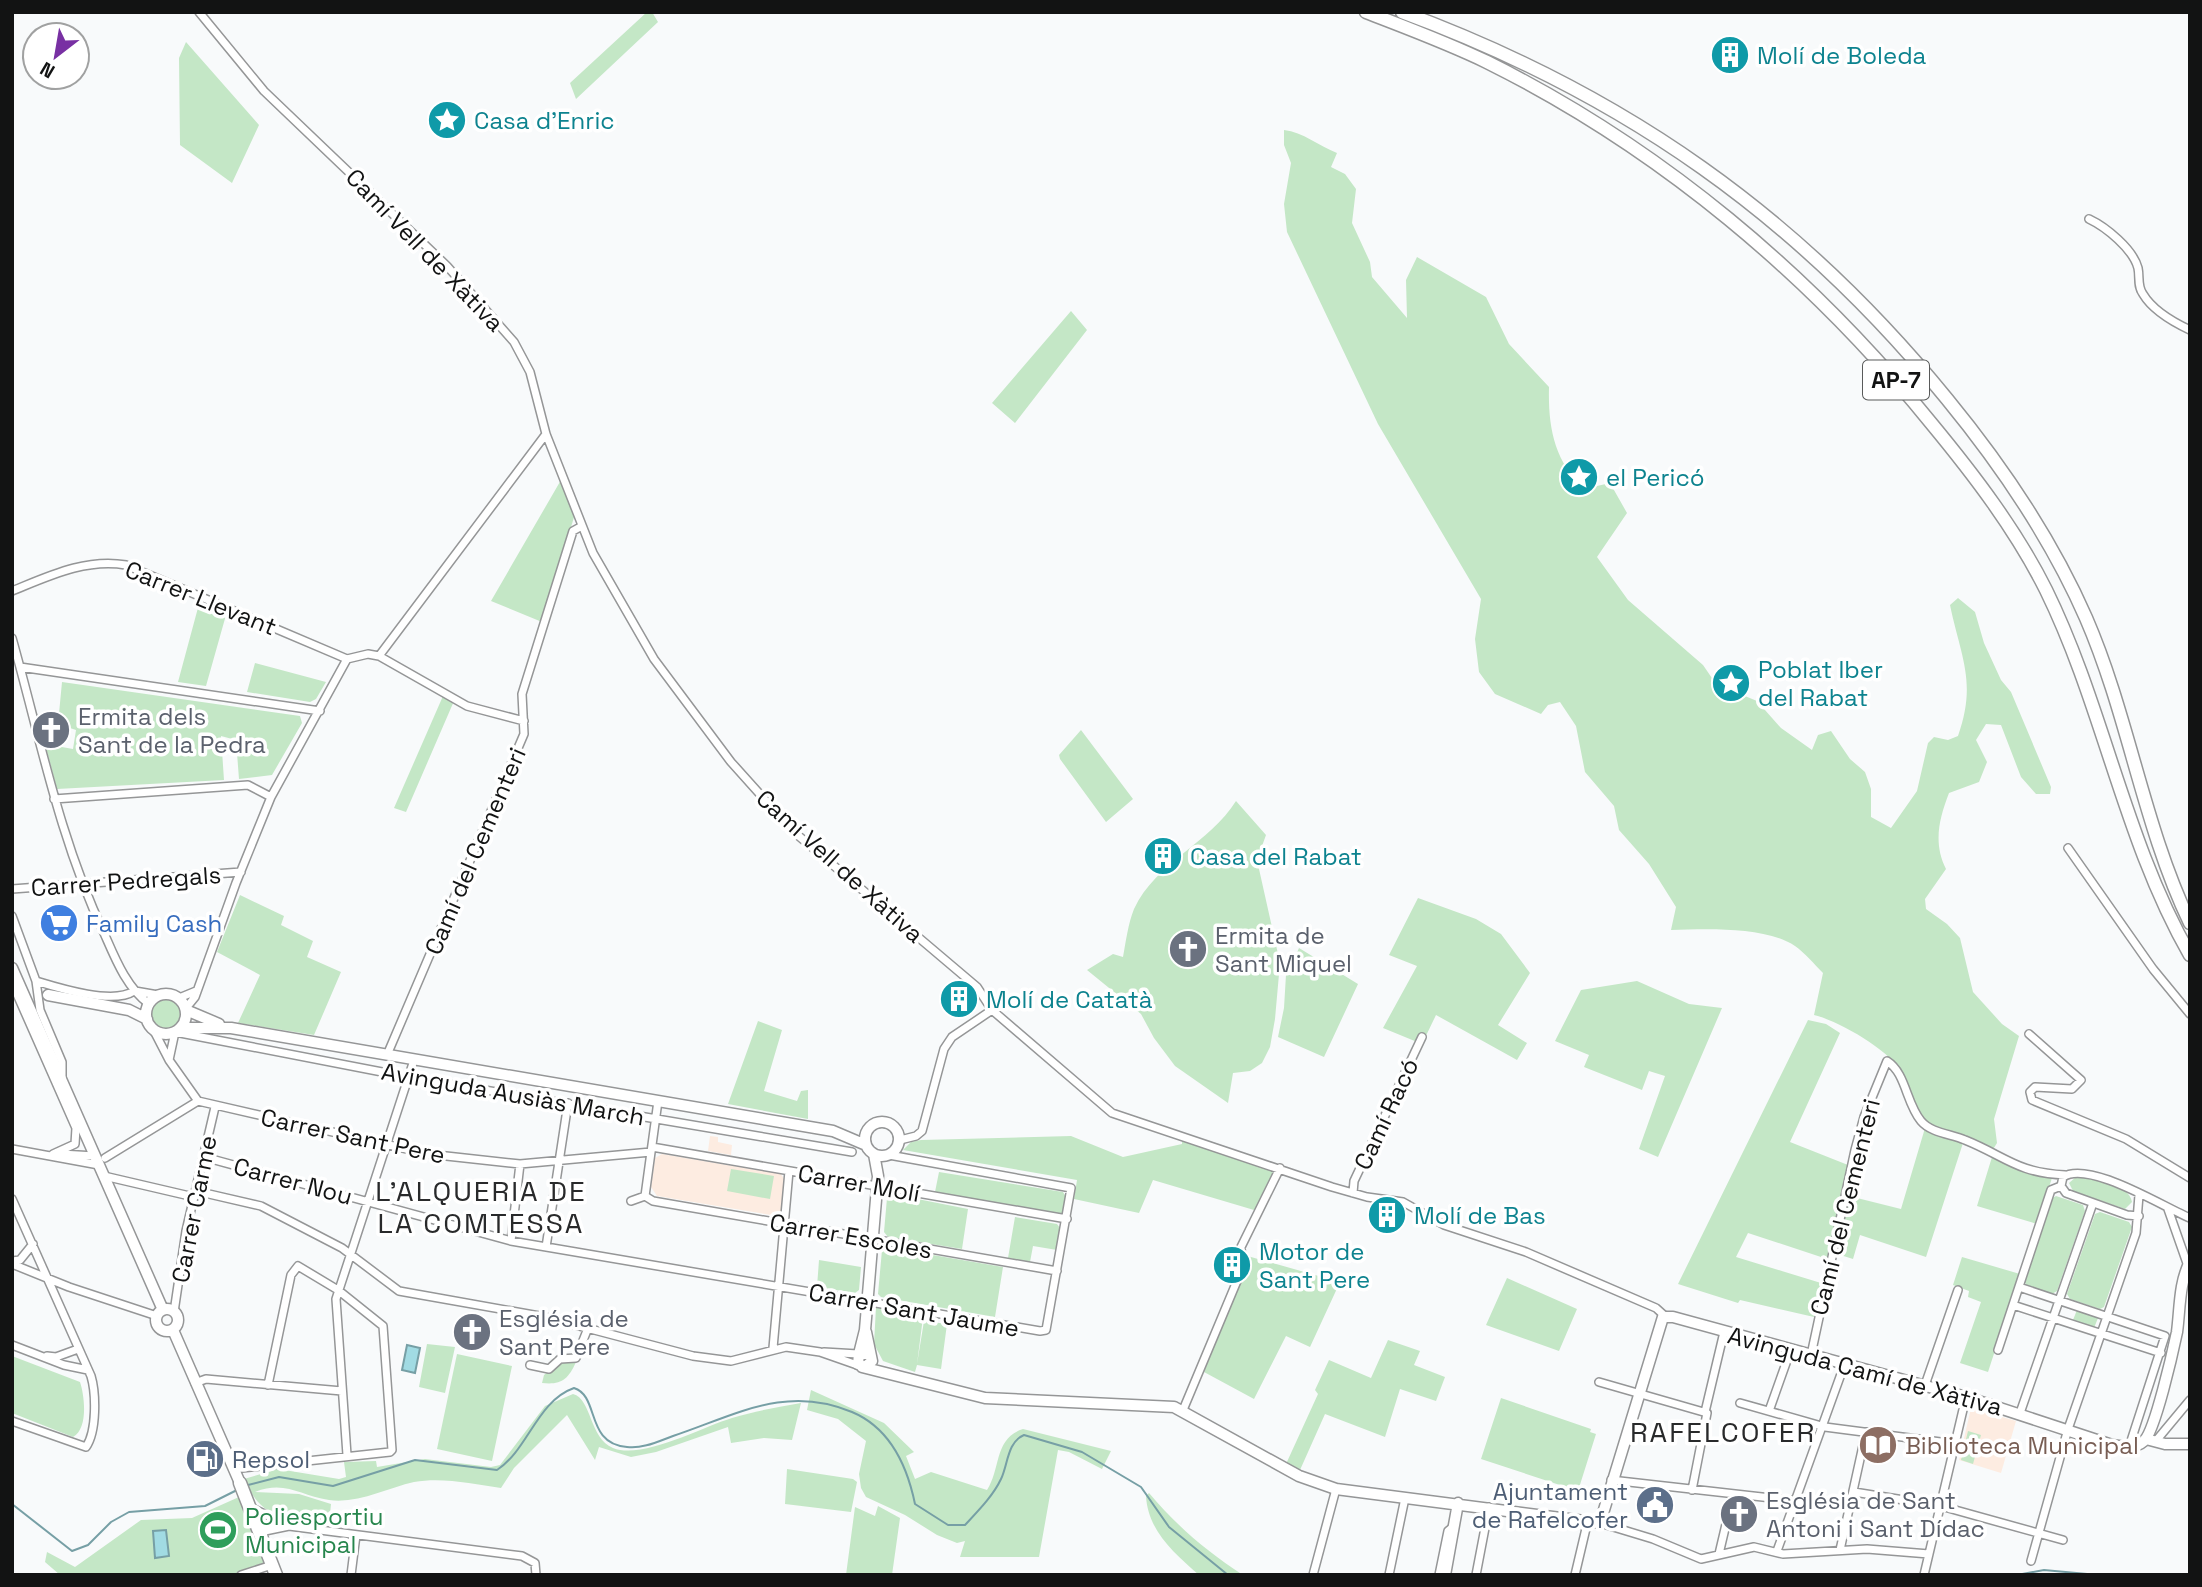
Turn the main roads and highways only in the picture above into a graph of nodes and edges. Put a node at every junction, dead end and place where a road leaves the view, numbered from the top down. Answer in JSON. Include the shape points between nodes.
{"nodes":[{"id":1,"x":1366,"y":12,"type":"edge"},
{"id":2,"x":1402,"y":12,"type":"edge"},
{"id":3,"x":2190,"y":923,"type":"edge"},
{"id":4,"x":2190,"y":955,"type":"edge"},
{"id":5,"x":240,"y":1483,"type":"road end"},
{"id":6,"x":275,"y":1570,"type":"edge"}],
"edges":[{"from":1,"to":4,"type":"highway","number":"AP-7","via":[[1486,62],[1568,106],[1651,160],[1773,256],[1898,383],[2004,519],[2045,588],[2083,675],[2143,861]]},
{"from":2,"to":3,"type":"highway","number":"AP-7","via":[[1540,69],[1673,145],[1804,248],[1914,359],[1986,447],[2026,507],[2085,615],[2155,837]]},
{"from":5,"to":6,"type":"highway"}]}
